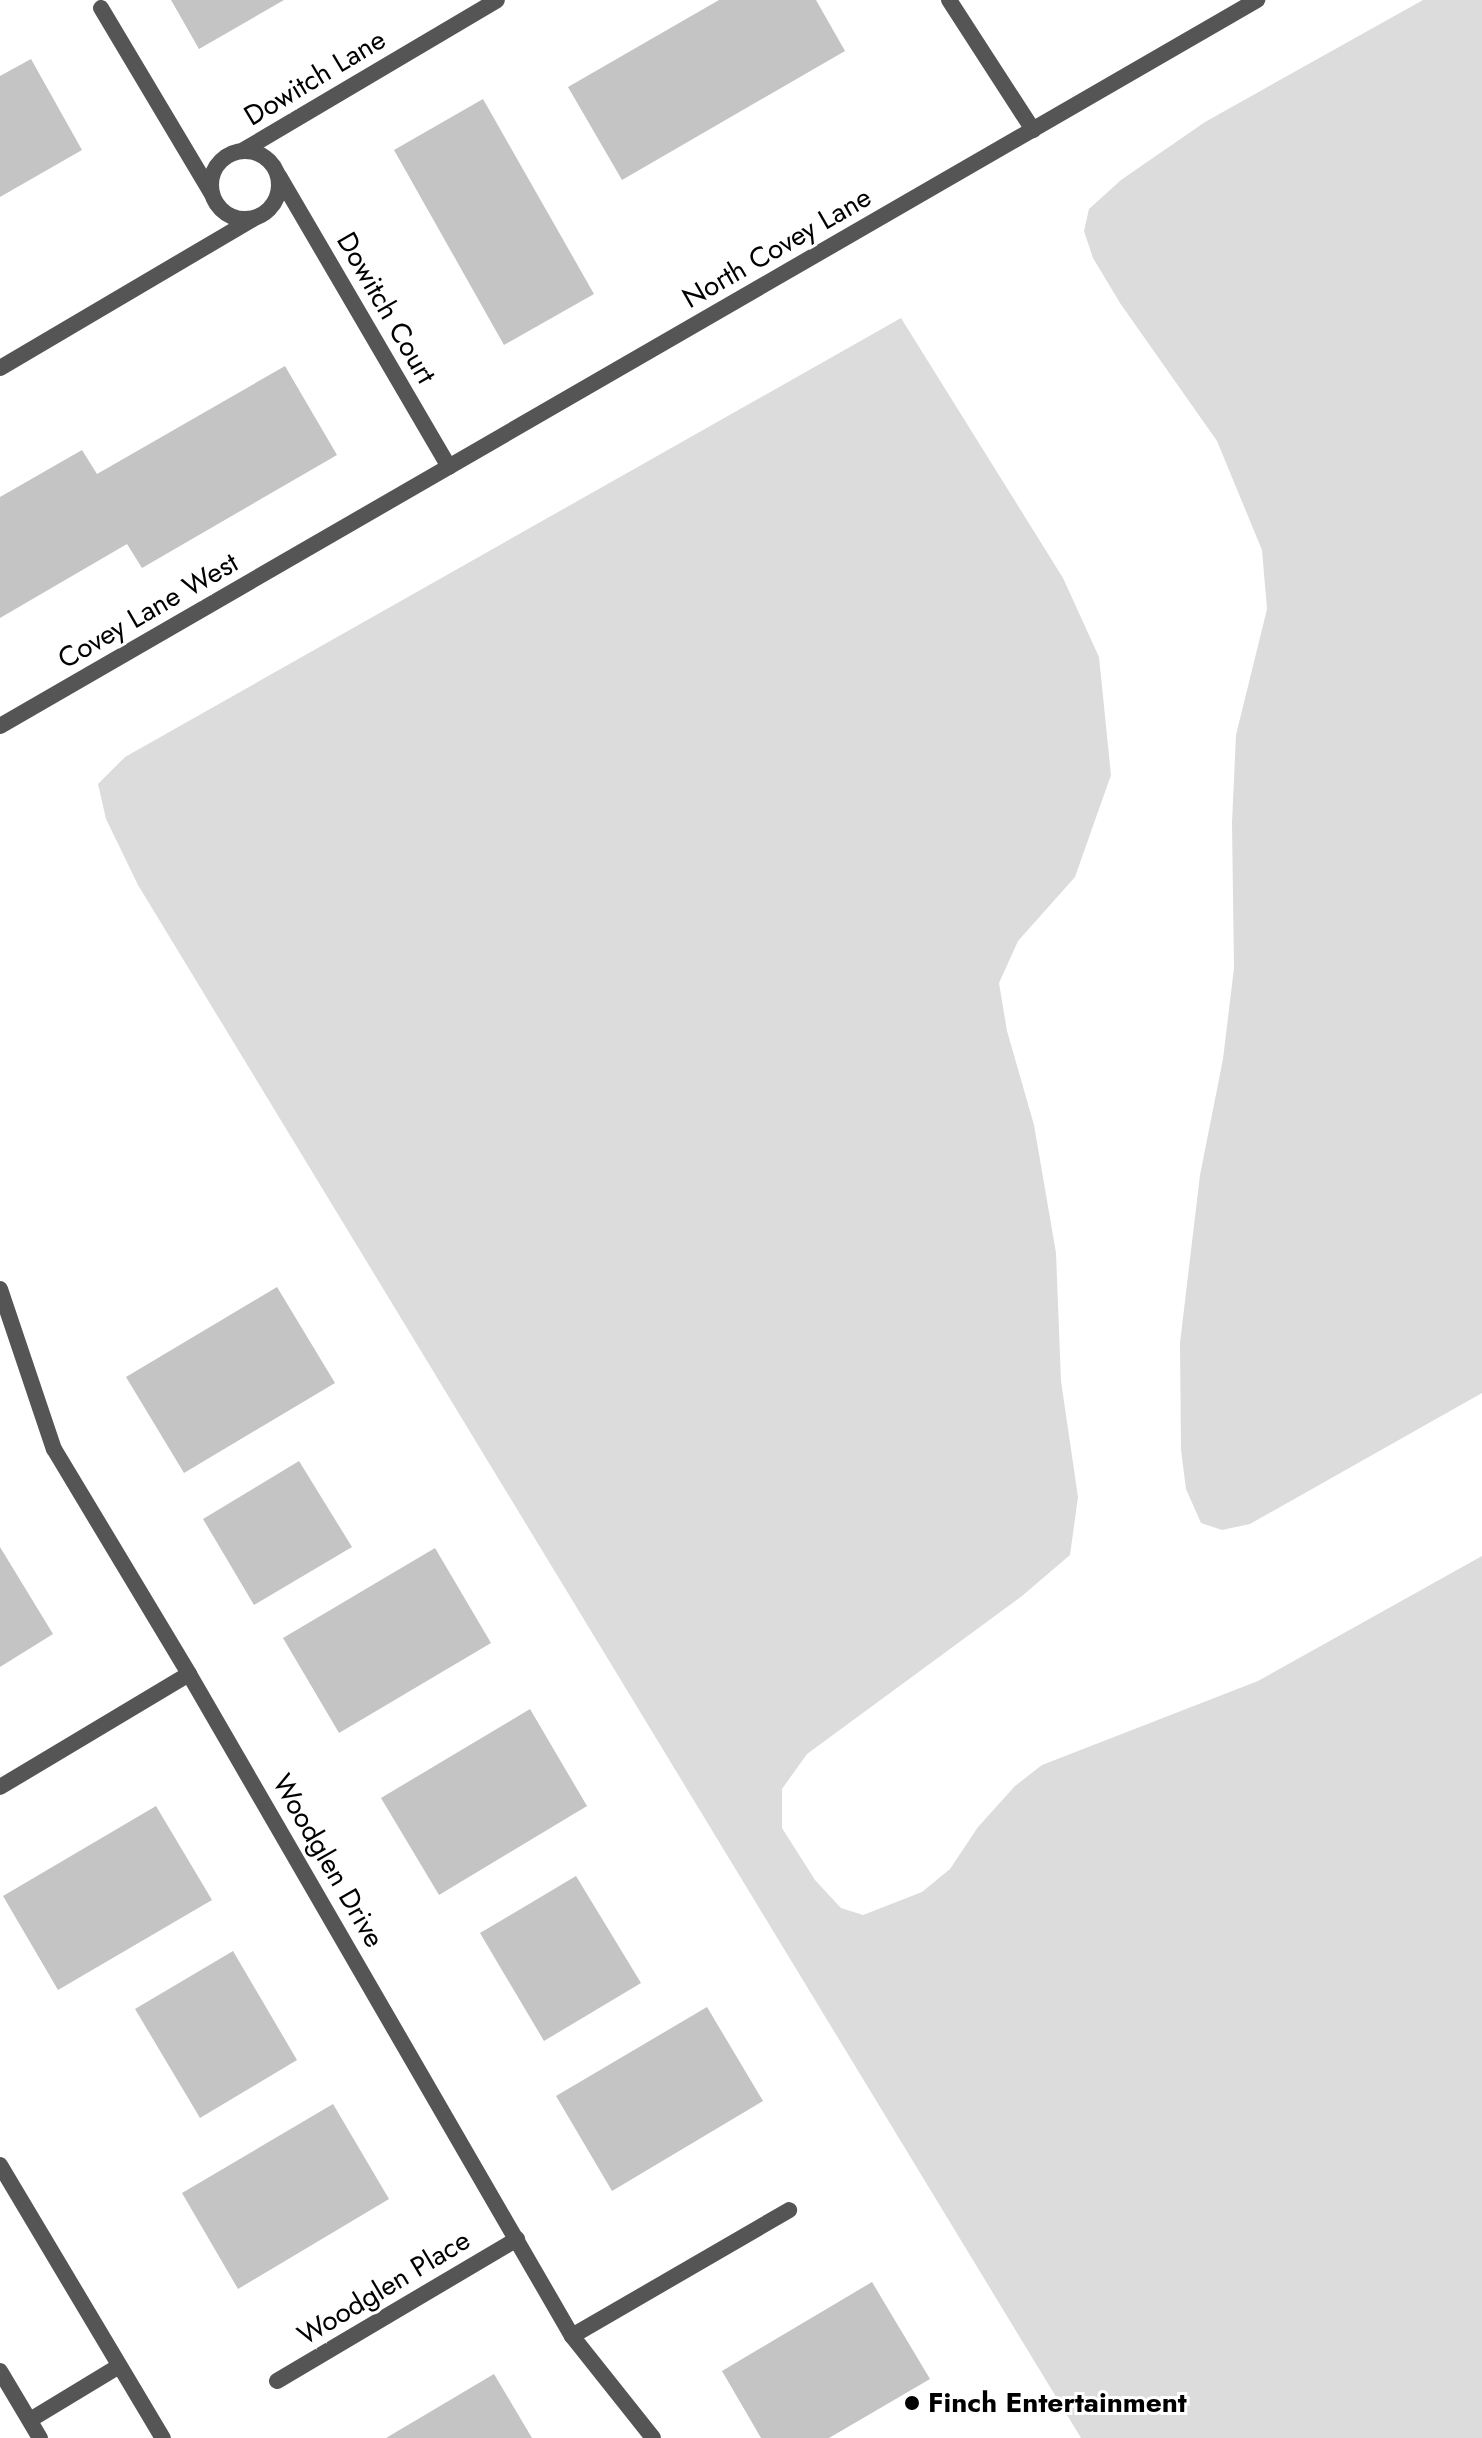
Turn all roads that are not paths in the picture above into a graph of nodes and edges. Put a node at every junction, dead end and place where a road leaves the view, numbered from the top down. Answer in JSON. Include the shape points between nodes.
{"nodes":[{"id":1,"x":497,"y":0,"type":"edge"},
{"id":2,"x":949,"y":0,"type":"edge"},
{"id":3,"x":1257,"y":0,"type":"edge"},
{"id":4,"x":101,"y":8,"type":"dead end"},
{"id":5,"x":1033,"y":130,"type":"junction"},
{"id":6,"x":242,"y":151,"type":"junction"},
{"id":7,"x":279,"y":176,"type":"junction"},
{"id":8,"x":212,"y":194,"type":"junction"},
{"id":9,"x":253,"y":219,"type":"junction"},
{"id":10,"x":0,"y":368,"type":"edge"},
{"id":11,"x":449,"y":467,"type":"junction"},
{"id":12,"x":322,"y":540,"type":"joint"},
{"id":13,"x":0,"y":726,"type":"edge"},
{"id":14,"x":0,"y":1289,"type":"edge"},
{"id":15,"x":189,"y":1674,"type":"junction"},
{"id":16,"x":0,"y":1787,"type":"edge"},
{"id":17,"x":0,"y":2165,"type":"edge"},
{"id":18,"x":789,"y":2210,"type":"dead end"},
{"id":19,"x":517,"y":2239,"type":"junction"},
{"id":20,"x":572,"y":2336,"type":"junction"},
{"id":21,"x":119,"y":2366,"type":"junction"},
{"id":22,"x":0,"y":2371,"type":"edge"},
{"id":23,"x":277,"y":2381,"type":"dead end"},
{"id":24,"x":30,"y":2420,"type":"junction"},
{"id":25,"x":40,"y":2438,"type":"edge"},
{"id":26,"x":163,"y":2438,"type":"edge"},
{"id":27,"x":653,"y":2438,"type":"edge"}],
"edges":[{"from":1,"to":6,"type":"street","name":"Dowitch Lane"},
{"from":2,"to":5,"type":"street"},
{"from":3,"to":5,"type":"street","name":"North Covey Lane"},
{"from":4,"to":8,"type":"street"},
{"from":5,"to":11,"type":"street","name":"North Covey Lane"},
{"from":6,"to":7,"type":"street","name":"Dowitch Lane","via":[[264,157]]},
{"from":6,"to":8,"type":"street","name":"Dowitch Lane","via":[[230,154],[214,171]]},
{"from":7,"to":9,"type":"street","via":[[274,204]]},
{"from":7,"to":11,"type":"street","name":"Dowitch Court"},
{"from":8,"to":9,"type":"street","via":[[226,213]]},
{"from":9,"to":10,"type":"street"},
{"from":11,"to":12,"type":"street","name":"North Covey Lane"},
{"from":12,"to":13,"type":"street","name":"Covey Lane West"},
{"from":14,"to":15,"type":"street","name":"Woodglen Drive","via":[[54,1449]]},
{"from":15,"to":16,"type":"street"},
{"from":15,"to":19,"type":"street","name":"Woodglen Drive"},
{"from":17,"to":21,"type":"street"},
{"from":18,"to":20,"type":"street"},
{"from":19,"to":20,"type":"street","name":"Woodglen Drive"},
{"from":19,"to":23,"type":"street","name":"Woodglen Place"},
{"from":20,"to":27,"type":"street","name":"Woodglen Drive"},
{"from":21,"to":24,"type":"street"},
{"from":21,"to":26,"type":"street"},
{"from":22,"to":24,"type":"street"},
{"from":24,"to":25,"type":"street"}]}
